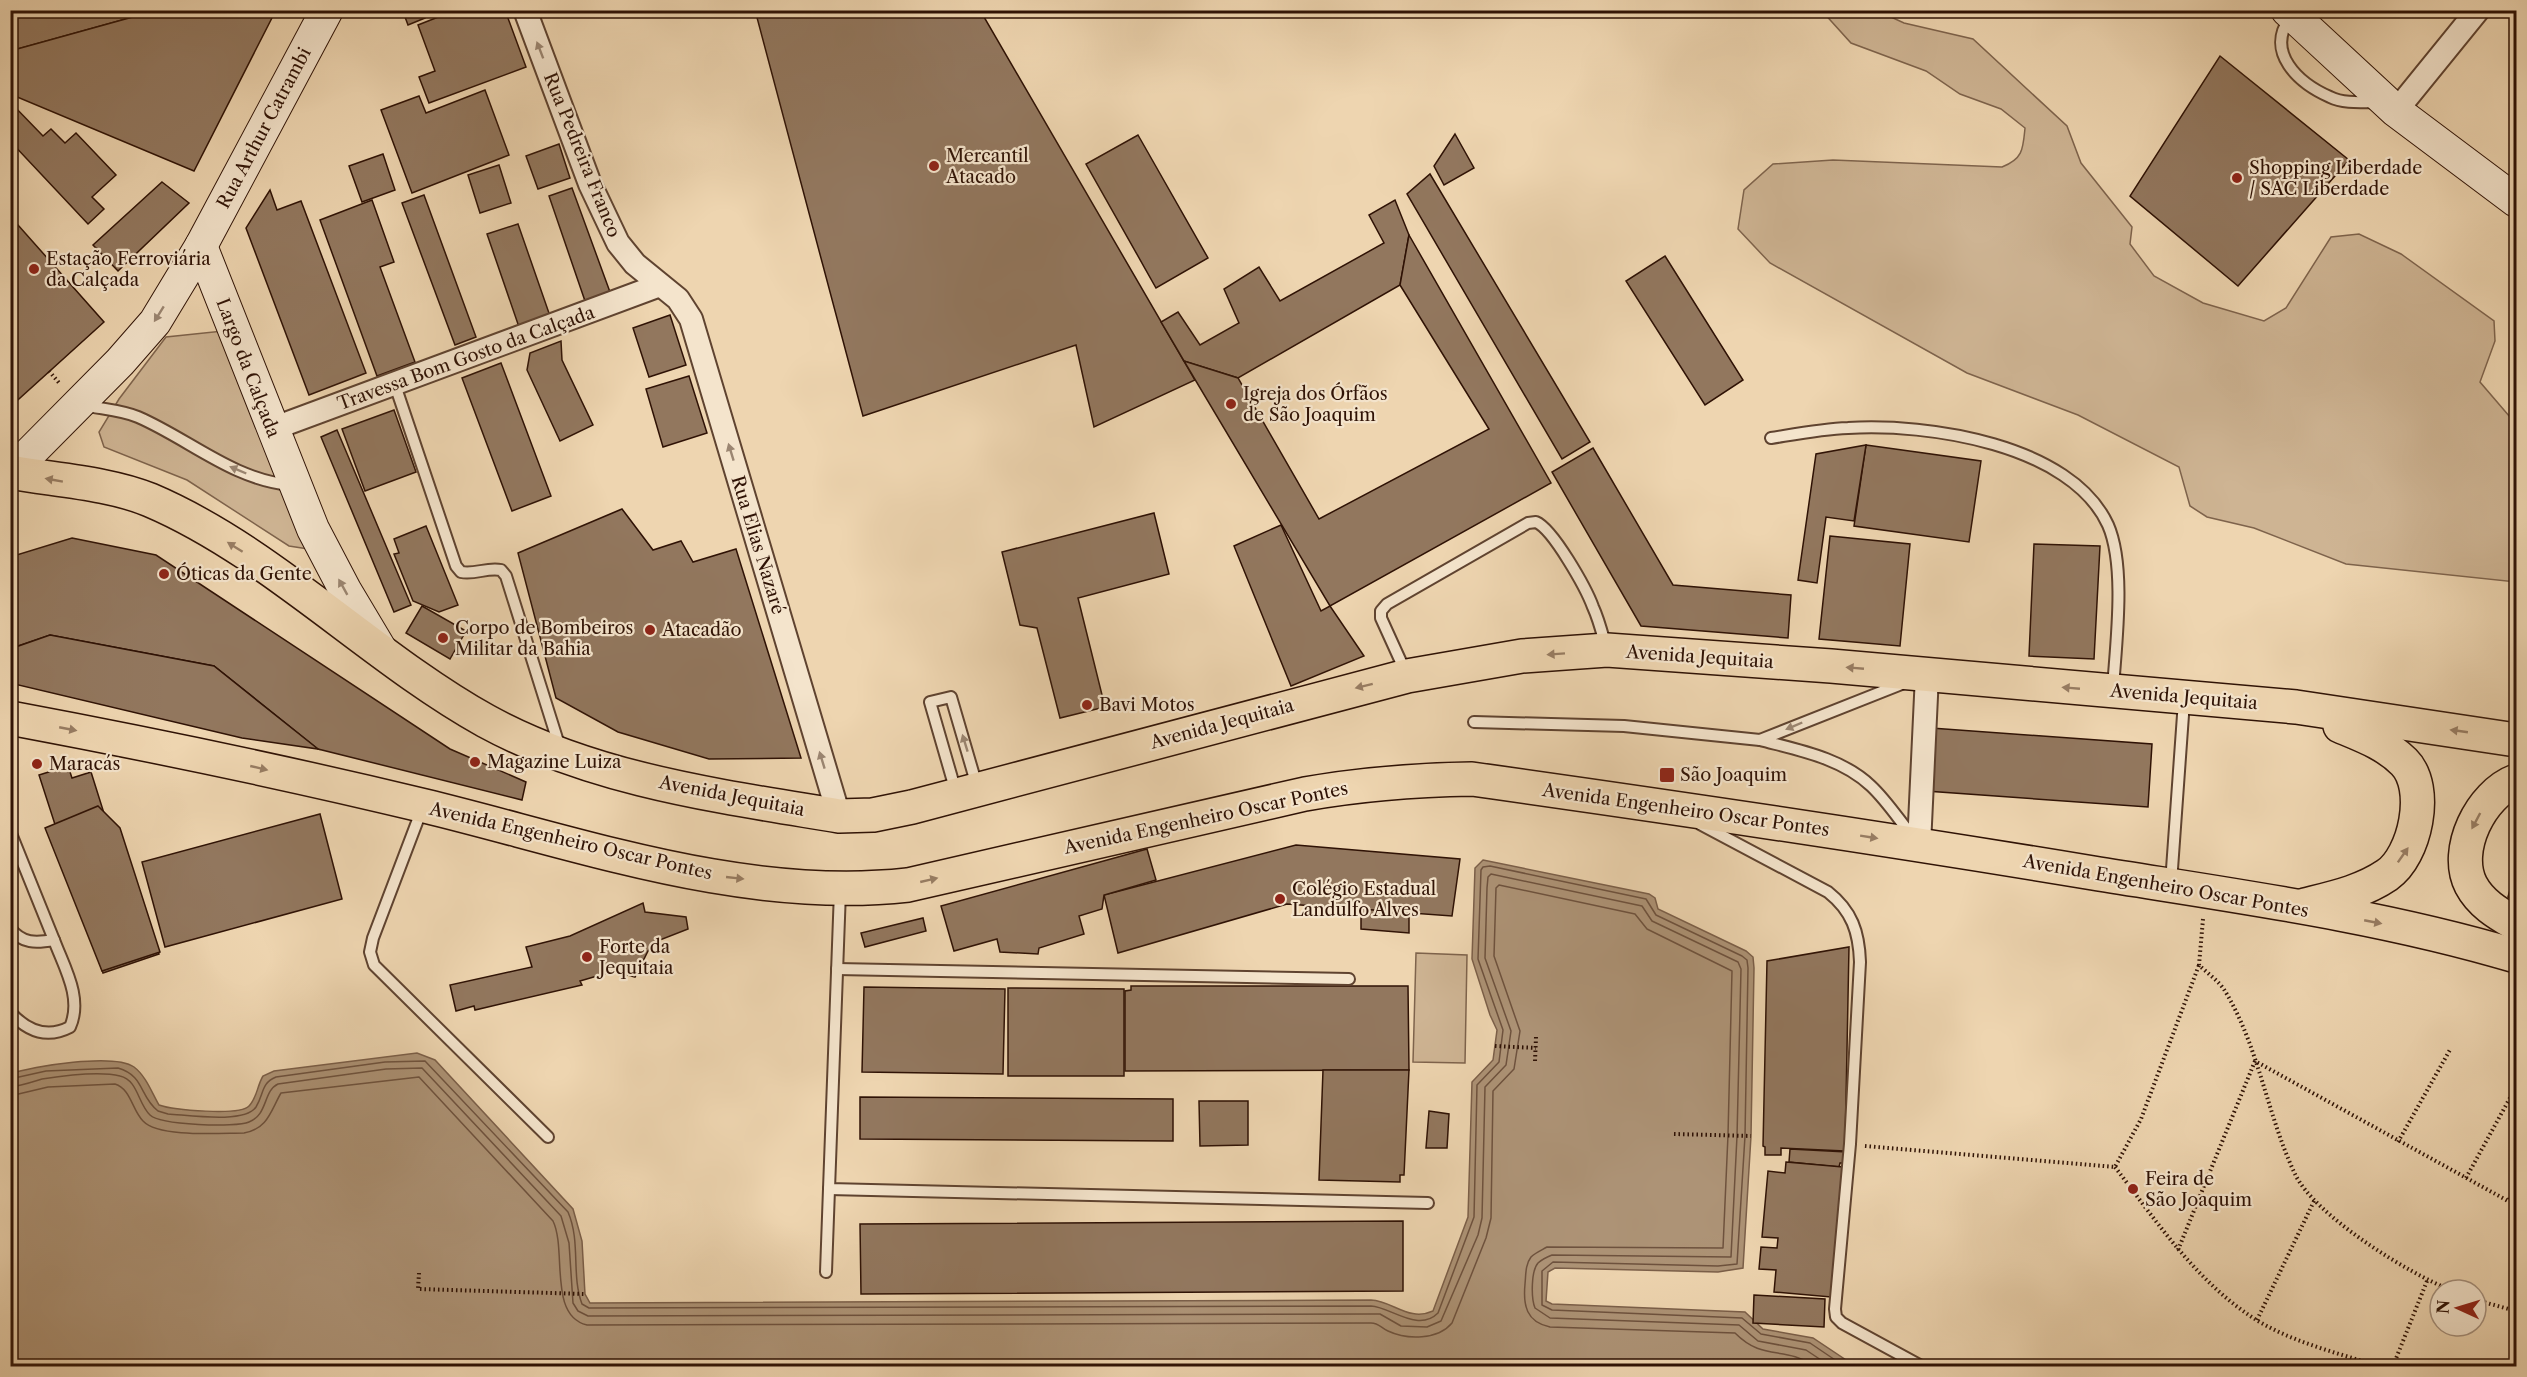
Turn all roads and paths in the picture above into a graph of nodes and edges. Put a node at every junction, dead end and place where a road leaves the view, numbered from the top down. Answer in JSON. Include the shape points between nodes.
{"nodes":[{"id":1,"x":327,"y":10,"type":"edge"},
{"id":2,"x":525,"y":10,"type":"edge"},
{"id":3,"x":2478,"y":10,"type":"edge"},
{"id":4,"x":2290,"y":13,"type":"edge"},
{"id":5,"x":2391,"y":106,"type":"junction"},
{"id":6,"x":2514,"y":195,"type":"edge"},
{"id":7,"x":201,"y":246,"type":"junction"},
{"id":8,"x":660,"y":285,"type":"junction"},
{"id":9,"x":395,"y":385,"type":"junction"},
{"id":10,"x":78,"y":404,"type":"junction"},
{"id":11,"x":272,"y":429,"type":"junction"},
{"id":12,"x":1771,"y":438,"type":"dead end"},
{"id":13,"x":11,"y":472,"type":"edge"},
{"id":14,"x":294,"y":485,"type":"junction"},
{"id":15,"x":1607,"y":650,"type":"junction"},
{"id":16,"x":384,"y":656,"type":"junction"},
{"id":17,"x":1927,"y":675,"type":"junction"},
{"id":18,"x":1407,"y":676,"type":"junction"},
{"id":19,"x":2113,"y":691,"type":"junction"},
{"id":20,"x":2184,"y":698,"type":"junction"},
{"id":21,"x":2296,"y":707,"type":"junction"},
{"id":22,"x":12,"y":722,"type":"edge"},
{"id":23,"x":1474,"y":722,"type":"dead end"},
{"id":24,"x":1761,"y":740,"type":"junction"},
{"id":25,"x":2517,"y":740,"type":"edge"},
{"id":26,"x":561,"y":754,"type":"junction"},
{"id":27,"x":2517,"y":781,"type":"edge"},
{"id":28,"x":967,"y":792,"type":"junction"},
{"id":29,"x":424,"y":806,"type":"junction"},
{"id":30,"x":1671,"y":808,"type":"junction"},
{"id":31,"x":839,"y":816,"type":"junction"},
{"id":32,"x":10,"y":831,"type":"edge"},
{"id":33,"x":1919,"y":844,"type":"junction"},
{"id":34,"x":2170,"y":885,"type":"junction"},
{"id":35,"x":840,"y":888,"type":"junction"},
{"id":36,"x":2206,"y":891,"type":"junction"},
{"id":37,"x":2297,"y":907,"type":"junction"},
{"id":38,"x":2517,"y":924,"type":"edge"},
{"id":39,"x":10,"y":928,"type":"edge"},
{"id":40,"x":54,"y":940,"type":"junction"},
{"id":41,"x":2517,"y":956,"type":"edge"},
{"id":42,"x":2199,"y":965,"type":"junction"},
{"id":43,"x":837,"y":969,"type":"junction"},
{"id":44,"x":1349,"y":979,"type":"dead end"},
{"id":45,"x":10,"y":1012,"type":"edge"},
{"id":46,"x":1536,"y":1037,"type":"dead end"},
{"id":47,"x":1495,"y":1046,"type":"dead end"},
{"id":48,"x":1536,"y":1048,"type":"junction"},
{"id":49,"x":2451,"y":1048,"type":"dead end"},
{"id":50,"x":1535,"y":1061,"type":"dead end"},
{"id":51,"x":2255,"y":1061,"type":"junction"},
{"id":52,"x":2517,"y":1087,"type":"edge"},
{"id":53,"x":1674,"y":1134,"type":"dead end"},
{"id":54,"x":1751,"y":1136,"type":"dead end"},
{"id":55,"x":548,"y":1137,"type":"dead end"},
{"id":56,"x":2398,"y":1142,"type":"junction"},
{"id":57,"x":1850,"y":1144,"type":"junction"},
{"id":58,"x":2115,"y":1167,"type":"junction"},
{"id":59,"x":2466,"y":1178,"type":"junction"},
{"id":60,"x":2517,"y":1187,"type":"edge"},
{"id":61,"x":829,"y":1189,"type":"junction"},
{"id":62,"x":2314,"y":1200,"type":"junction"},
{"id":63,"x":1428,"y":1203,"type":"dead end"},
{"id":64,"x":2178,"y":1250,"type":"junction"},
{"id":65,"x":826,"y":1272,"type":"dead end"},
{"id":66,"x":419,"y":1273,"type":"dead end"},
{"id":67,"x":2427,"y":1281,"type":"joint"},
{"id":68,"x":585,"y":1294,"type":"dead end"},
{"id":69,"x":2488,"y":1303,"type":"edge"},
{"id":70,"x":2517,"y":1311,"type":"edge"},
{"id":71,"x":2257,"y":1320,"type":"junction"},
{"id":72,"x":1921,"y":1366,"type":"edge"},
{"id":73,"x":2378,"y":1366,"type":"edge"},
{"id":74,"x":2393,"y":1366,"type":"edge"}],
"edges":[{"from":1,"to":7,"type":"main road","name":"Rua Arthur Catrambi"},
{"from":8,"to":2,"type":"street","name":"Rua Pedreira Franco","one_way":true,"via":[[634,264],[605,219]]},
{"from":3,"to":5,"type":"street"},
{"from":4,"to":5,"type":"main road"},
{"from":5,"to":6,"type":"main road"},
{"from":7,"to":10,"type":"main road","one_way":true,"via":[[155,322]]},
{"from":7,"to":11,"type":"main road","name":"Largo da Calçada"},
{"from":8,"to":9,"type":"street","name":"Travessa Bom Gosto da Calçada"},
{"from":31,"to":8,"type":"street","name":"Rua Elias Nazaré","one_way":true,"via":[[691,319],[678,299]]},
{"from":9,"to":11,"type":"street","name":"Travessa Bom Gosto da Calçada"},
{"from":9,"to":26,"type":"lane","via":[[456,566],[468,574],[494,569],[506,576]]},
{"from":10,"to":13,"type":"main road"},
{"from":14,"to":10,"type":"lane","one_way":true,"via":[[273,483],[240,471],[135,416]]},
{"from":11,"to":14,"type":"main road","name":"Largo da Calçada"},
{"from":12,"to":19,"type":"lane","via":[[1848,428],[1906,430],[1968,437],[2019,452],[2057,470],[2088,495],[2108,525],[2118,562]]},
{"from":16,"to":13,"type":"main road","name":"Avenida Jequitaia","one_way":true,"via":[[249,556],[166,508],[124,492]]},
{"from":16,"to":14,"type":"main road","name":"Largo da Calçada","one_way":true,"via":[[345,590]]},
{"from":17,"to":15,"type":"main road","name":"Avenida Jequitaia","one_way":true},
{"from":15,"to":18,"type":"main road","name":"Avenida Jequitaia","one_way":true,"via":[[1522,656]]},
{"from":15,"to":18,"type":"lane","via":[[1583,585],[1542,525],[1528,523],[1381,611]]},
{"from":16,"to":26,"type":"main road","name":"Avenida Jequitaia","via":[[486,721]]},
{"from":19,"to":17,"type":"main road","name":"Avenida Jequitaia","one_way":true},
{"from":17,"to":24,"type":"lane","one_way":true},
{"from":17,"to":33,"type":"street"},
{"from":18,"to":28,"type":"main road","name":"Avenida Jequitaia","one_way":true},
{"from":19,"to":20,"type":"main road","name":"Avenida Jequitaia"},
{"from":20,"to":21,"type":"main road","name":"Avenida Jequitaia"},
{"from":20,"to":34,"type":"lane"},
{"from":25,"to":21,"type":"main road","name":"Avenida Jequitaia","one_way":true},
{"from":37,"to":21,"type":"main road","one_way":true,"via":[[2357,891],[2389,874],[2408,851],[2418,792],[2406,764],[2379,742]]},
{"from":22,"to":29,"type":"main road","name":"Avenida Engenheiro Oscar Pontes","one_way":true,"via":[[236,763]]},
{"from":23,"to":24,"type":"lane","via":[[1624,726]]},
{"from":24,"to":33,"type":"lane","via":[[1814,754],[1870,785]]},
{"from":26,"to":31,"type":"main road","name":"Avenida Jequitaia","via":[[622,775]]},
{"from":27,"to":38,"type":"main road","one_way":true,"via":[[2492,798],[2476,819],[2466,861],[2470,884],[2484,902]]},
{"from":28,"to":28,"type":"lane","one_way":true,"via":[[951,697],[930,702]]},
{"from":28,"to":31,"type":"main road","name":"Avenida Jequitaia","via":[[873,815]]},
{"from":29,"to":35,"type":"main road","name":"Avenida Engenheiro Oscar Pontes","one_way":true,"via":[[711,876]]},
{"from":29,"to":55,"type":"lane","via":[[373,938],[370,952],[374,965]]},
{"from":30,"to":33,"type":"main road","name":"Avenida Engenheiro Oscar Pontes","one_way":true},
{"from":35,"to":30,"type":"main road","name":"Avenida Engenheiro Oscar Pontes","one_way":true,"via":[[908,885],[1348,786],[1472,779]]},
{"from":30,"to":57,"type":"lane","via":[[1828,892],[1853,920],[1860,962]]},
{"from":32,"to":40,"type":"lane"},
{"from":33,"to":34,"type":"main road","name":"Avenida Engenheiro Oscar Pontes"},
{"from":34,"to":36,"type":"main road","name":"Avenida Engenheiro Oscar Pontes"},
{"from":35,"to":43,"type":"lane"},
{"from":36,"to":37,"type":"main road","name":"Avenida Engenheiro Oscar Pontes"},
{"from":36,"to":42,"type":"path"},
{"from":37,"to":41,"type":"main road","name":"Avenida Engenheiro Oscar Pontes","one_way":true},
{"from":39,"to":40,"type":"lane","via":[[26,941]]},
{"from":40,"to":45,"type":"lane","via":[[76,1004],[70,1027],[50,1035],[36,1032]]},
{"from":42,"to":51,"type":"path","via":[[2224,990]]},
{"from":42,"to":58,"type":"path","via":[[2140,1119]]},
{"from":43,"to":44,"type":"lane"},
{"from":43,"to":61,"type":"lane"},
{"from":46,"to":48,"type":"path"},
{"from":47,"to":48,"type":"path"},
{"from":48,"to":50,"type":"path"},
{"from":49,"to":56,"type":"path"},
{"from":51,"to":56,"type":"path"},
{"from":51,"to":62,"type":"path","via":[[2296,1177]]},
{"from":51,"to":64,"type":"path"},
{"from":52,"to":59,"type":"path"},
{"from":53,"to":54,"type":"path"},
{"from":56,"to":59,"type":"path"},
{"from":57,"to":58,"type":"path"},
{"from":57,"to":72,"type":"lane","via":[[1836,1317]]},
{"from":58,"to":64,"type":"path"},
{"from":59,"to":60,"type":"path","via":[[2508,1201]]},
{"from":61,"to":63,"type":"lane"},
{"from":61,"to":65,"type":"lane"},
{"from":62,"to":67,"type":"path","via":[[2382,1255]]},
{"from":62,"to":71,"type":"path"},
{"from":64,"to":71,"type":"path"},
{"from":66,"to":68,"type":"path","via":[[418,1289]]},
{"from":67,"to":74,"type":"path"},
{"from":69,"to":70,"type":"path"},
{"from":71,"to":73,"type":"path","via":[[2298,1340]]}]}
